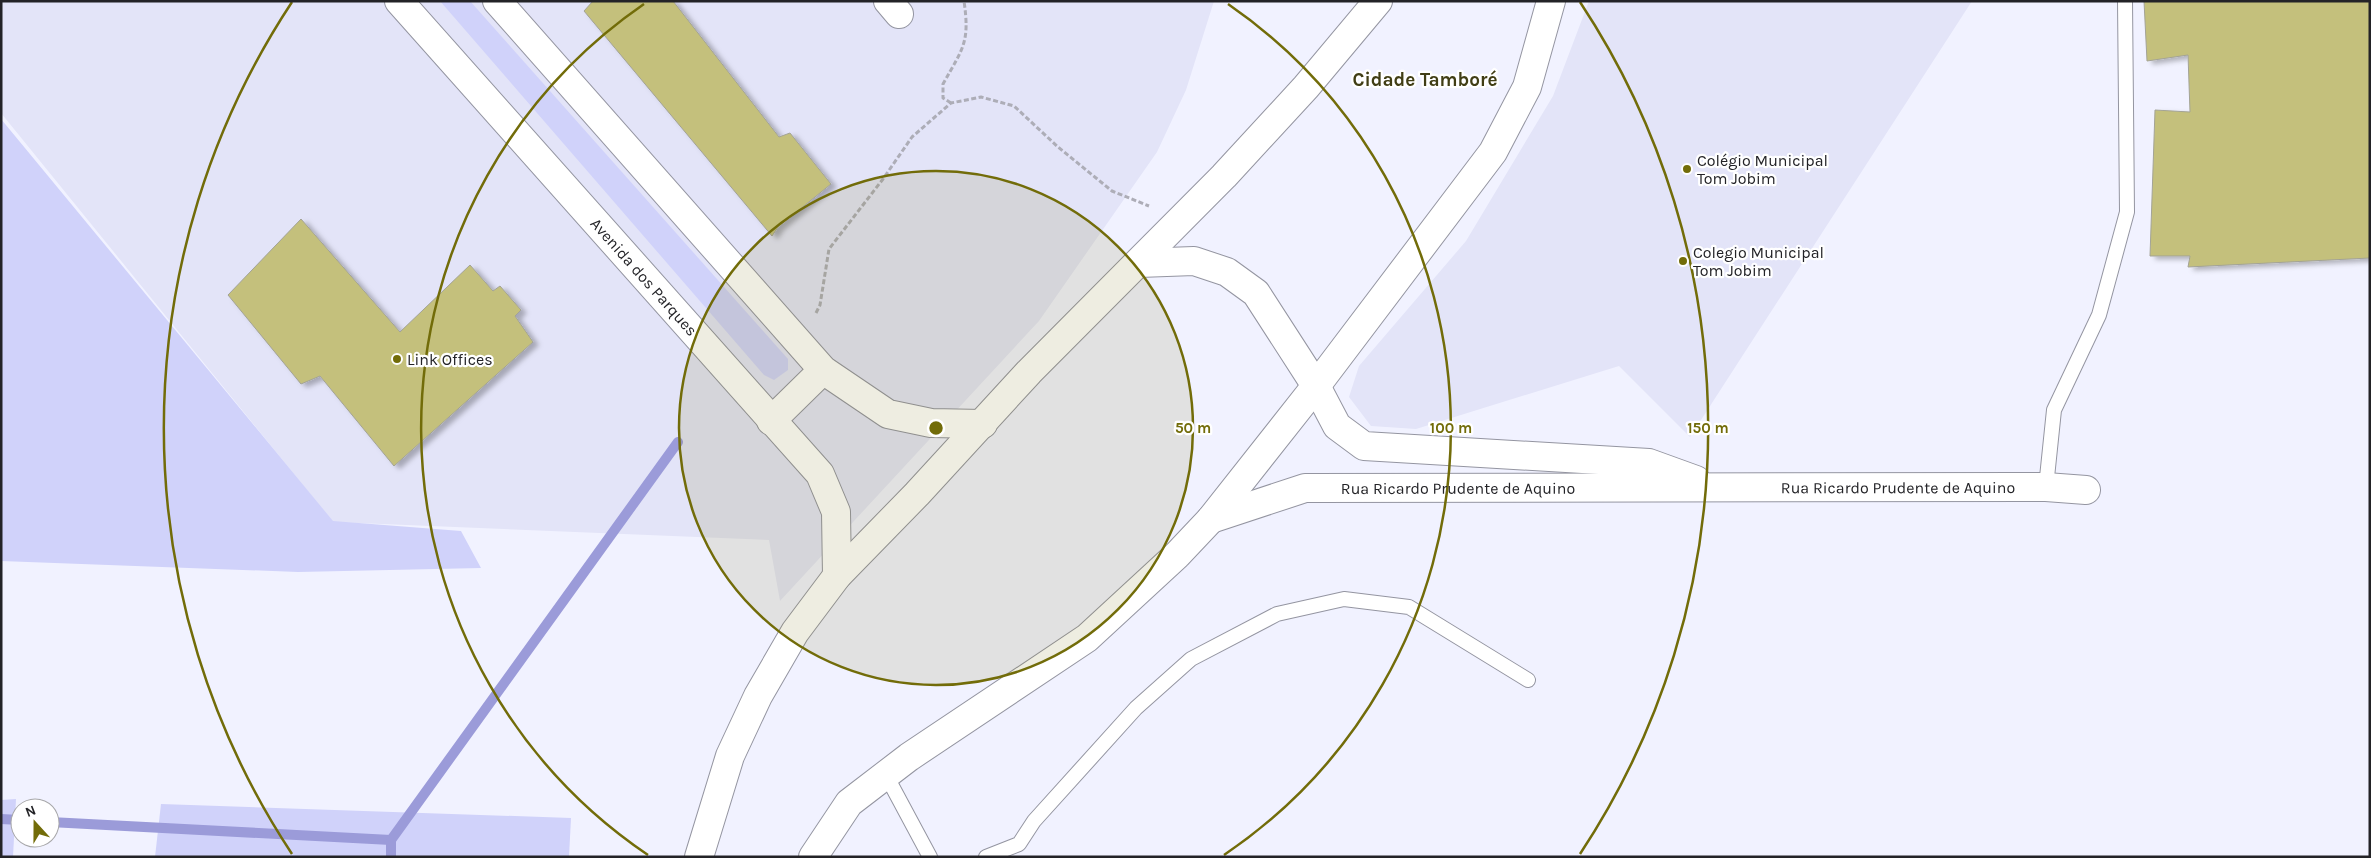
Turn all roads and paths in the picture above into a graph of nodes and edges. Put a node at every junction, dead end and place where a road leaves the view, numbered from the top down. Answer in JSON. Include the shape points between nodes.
{"nodes":[{"id":1,"x":399,"y":1,"type":"edge"},
{"id":2,"x":497,"y":1,"type":"edge"},
{"id":3,"x":964,"y":1,"type":"edge"},
{"id":4,"x":1378,"y":1,"type":"edge"},
{"id":5,"x":1551,"y":1,"type":"edge"},
{"id":6,"x":2125,"y":1,"type":"edge"},
{"id":7,"x":951,"y":104,"type":"junction"},
{"id":8,"x":1181,"y":219,"type":"junction"},
{"id":9,"x":1139,"y":263,"type":"junction"},
{"id":10,"x":802,"y":346,"type":"junction"},
{"id":11,"x":824,"y":370,"type":"junction"},
{"id":12,"x":1316,"y":386,"type":"junction"},
{"id":13,"x":771,"y":421,"type":"junction"},
{"id":14,"x":983,"y":424,"type":"junction"},
{"id":15,"x":1711,"y":486,"type":"junction"},
{"id":16,"x":2046,"y":487,"type":"junction"},
{"id":17,"x":2086,"y":490,"type":"dead end"},
{"id":18,"x":1211,"y":519,"type":"junction"},
{"id":19,"x":837,"y":576,"type":"junction"},
{"id":20,"x":1528,"y":680,"type":"dead end"},
{"id":21,"x":886,"y":775,"type":"junction"},
{"id":22,"x":699,"y":857,"type":"edge"},
{"id":23,"x":813,"y":857,"type":"edge"},
{"id":24,"x":930,"y":857,"type":"edge"},
{"id":25,"x":986,"y":857,"type":"edge"}],
"edges":[{"from":1,"to":13,"type":"street","name":"Avenida dos Parques"},
{"from":2,"to":10,"type":"street"},
{"from":3,"to":7,"type":"path","via":[[968,25],[965,44],[942,91],[943,98]]},
{"from":4,"to":8,"type":"street","via":[[1306,87]]},
{"from":5,"to":12,"type":"street","via":[[1527,87],[1493,152]]},
{"from":6,"to":16,"type":"lane","via":[[2127,212],[2099,315],[2054,410]]},
{"from":7,"to":8,"type":"path","via":[[981,97],[1014,106],[1112,190]]},
{"from":7,"to":10,"type":"path","via":[[912,137],[829,249],[820,305]]},
{"from":8,"to":9,"type":"street"},
{"from":9,"to":12,"type":"street","name":"Rua Ricardo Prudente de Aquino","via":[[1194,261],[1227,272],[1256,293]]},
{"from":9,"to":14,"type":"street","via":[[1029,372]]},
{"from":10,"to":11,"type":"street"},
{"from":11,"to":13,"type":"street"},
{"from":11,"to":14,"type":"street","via":[[888,414],[931,422]]},
{"from":12,"to":15,"type":"street","name":"Rua Ricardo Prudente de Aquino","via":[[1337,426],[1364,446],[1649,463]]},
{"from":12,"to":18,"type":"street"},
{"from":13,"to":19,"type":"street","name":"Avenida dos Parques","via":[[820,474],[836,512]]},
{"from":14,"to":19,"type":"street"},
{"from":15,"to":16,"type":"street","name":"Rua Ricardo Prudente de Aquino"},
{"from":15,"to":18,"type":"street","name":"Rua Ricardo Prudente de Aquino","via":[[1305,488]]},
{"from":16,"to":17,"type":"street","name":"Rua Ricardo Prudente de Aquino"},
{"from":18,"to":21,"type":"street","via":[[1087,638]]},
{"from":19,"to":22,"type":"street","via":[[795,632],[758,696],[730,756]]},
{"from":20,"to":25,"type":"lane","via":[[1409,607],[1344,599],[1277,614],[1191,659],[1136,708],[1034,821],[1019,844]]},
{"from":21,"to":23,"type":"street","via":[[848,803]]},
{"from":21,"to":24,"type":"lane"}]}
